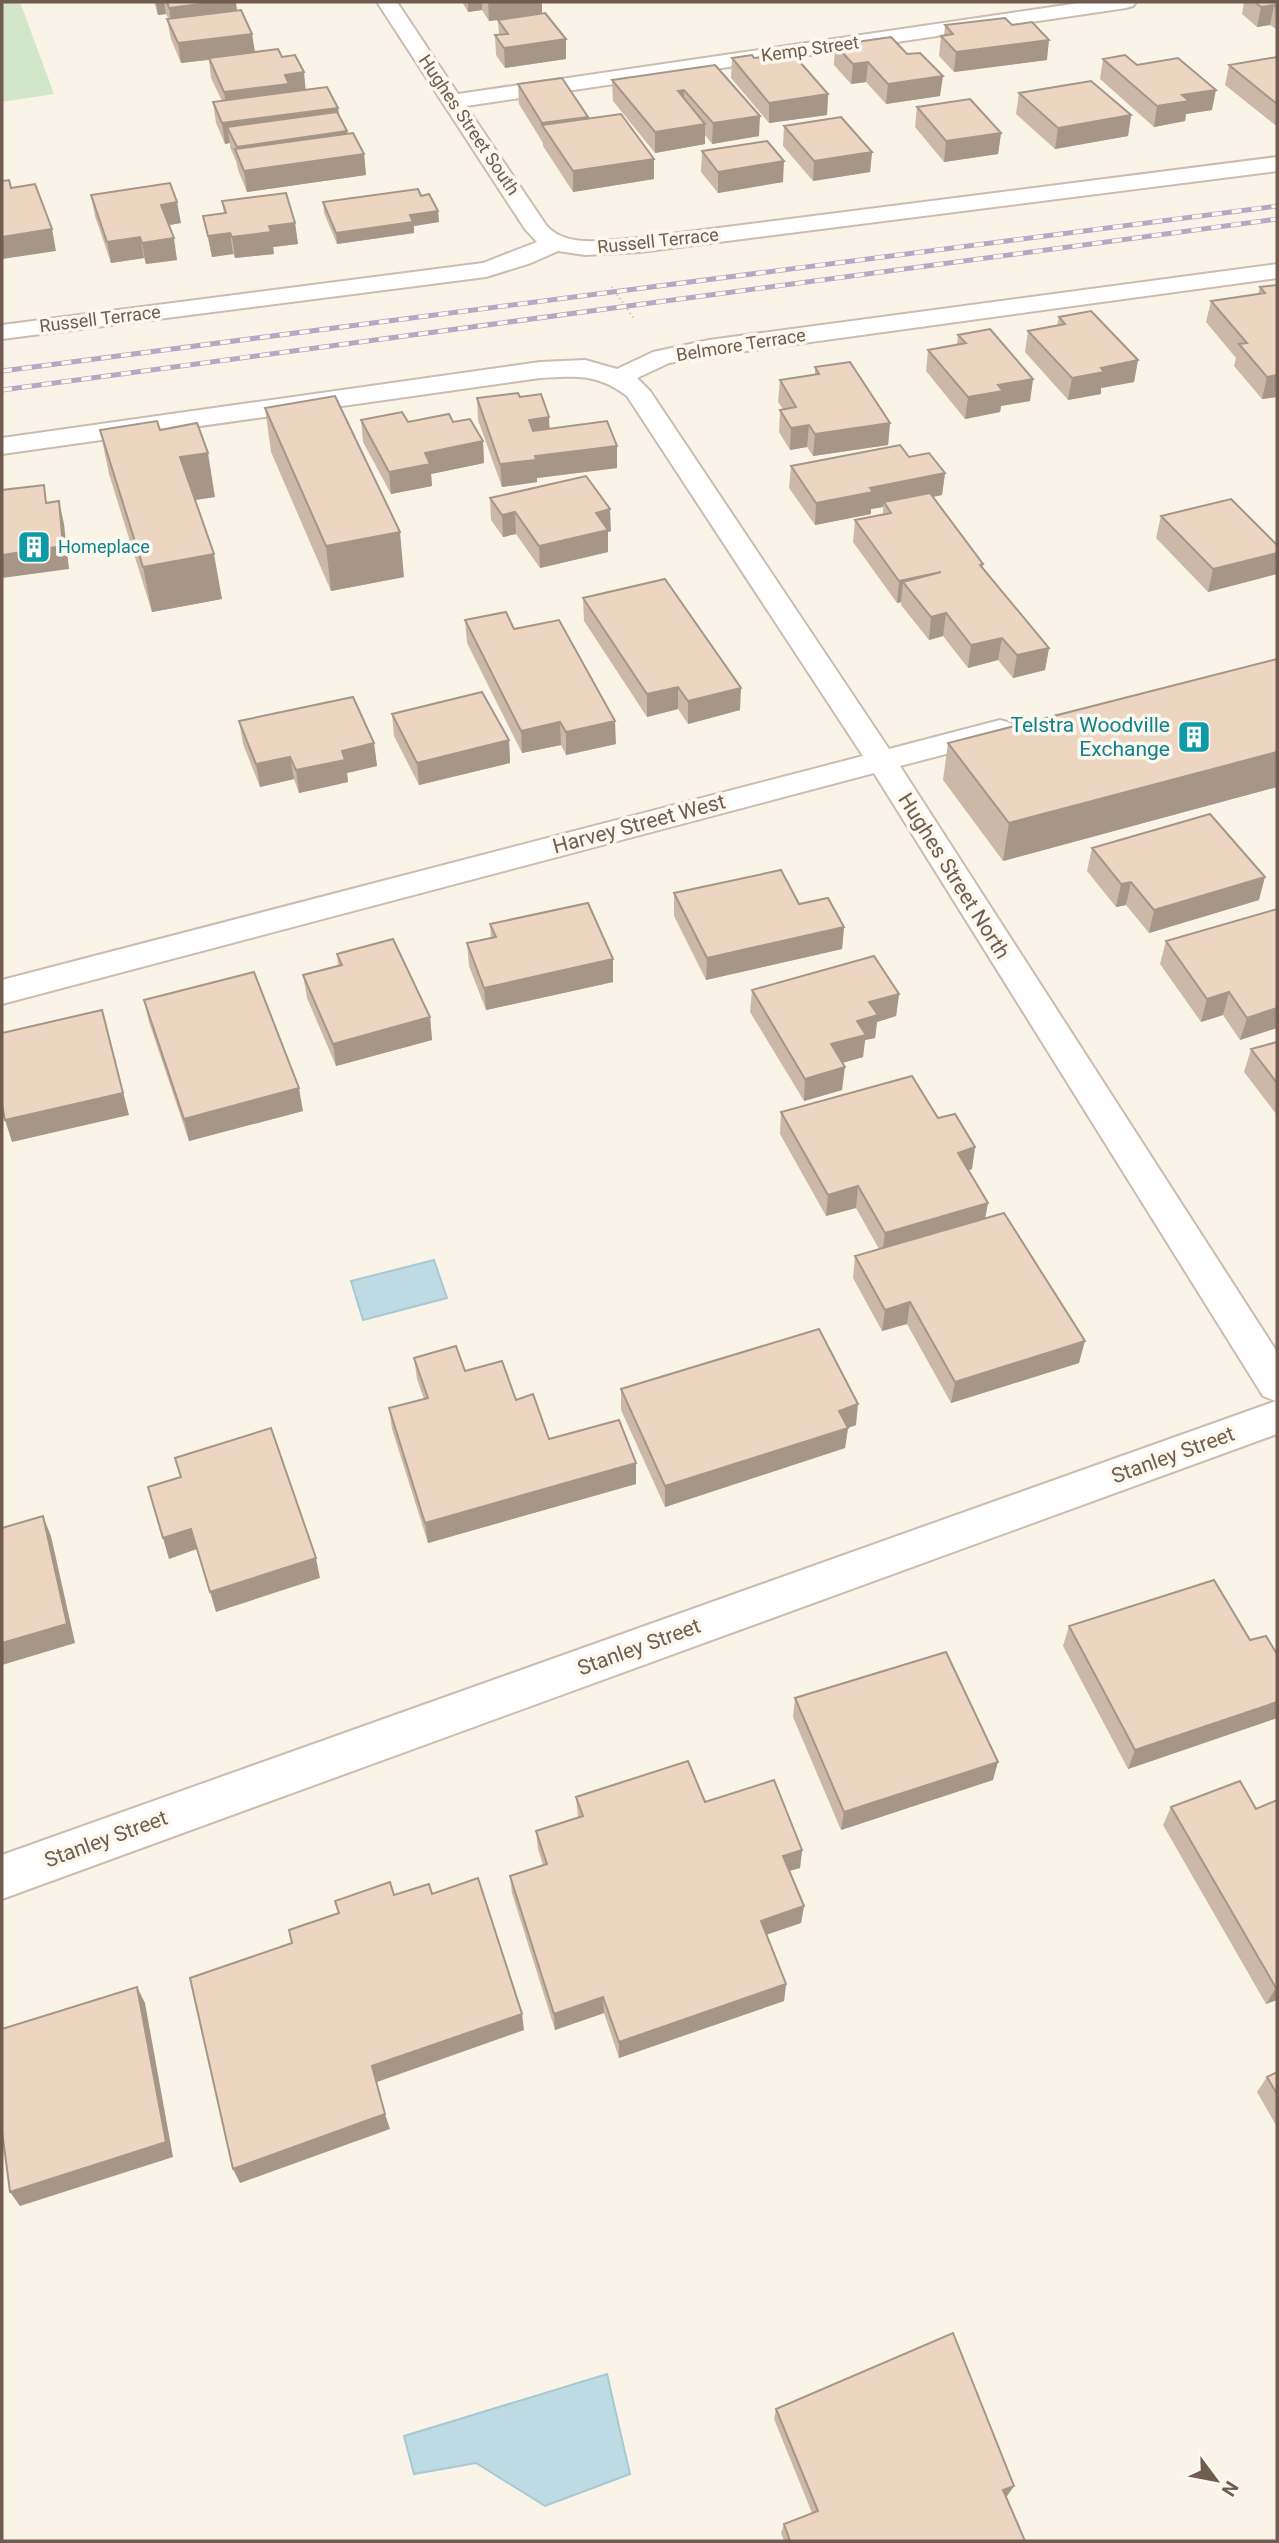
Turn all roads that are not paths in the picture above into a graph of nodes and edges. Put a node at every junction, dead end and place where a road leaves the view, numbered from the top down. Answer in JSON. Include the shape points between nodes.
{"nodes":[{"id":1,"x":387,"y":2,"type":"edge"},
{"id":2,"x":1126,"y":2,"type":"edge"},
{"id":3,"x":453,"y":101,"type":"junction"},
{"id":4,"x":1277,"y":164,"type":"edge"},
{"id":5,"x":555,"y":243,"type":"junction"},
{"id":6,"x":1277,"y":271,"type":"edge"},
{"id":7,"x":2,"y":332,"type":"edge"},
{"id":8,"x":620,"y":377,"type":"junction"},
{"id":9,"x":2,"y":446,"type":"edge"},
{"id":10,"x":1026,"y":724,"type":"edge"},
{"id":11,"x":881,"y":760,"type":"junction"},
{"id":12,"x":2,"y":992,"type":"edge"},
{"id":13,"x":1277,"y":1385,"type":"edge"},
{"id":14,"x":1277,"y":1417,"type":"edge"},
{"id":15,"x":2,"y":1877,"type":"edge"}],
"edges":[{"from":1,"to":3,"type":"street","name":"Hughes Street South"},
{"from":2,"to":3,"type":"street","name":"Kemp Street"},
{"from":3,"to":5,"type":"street","name":"Hughes Street South","via":[[542,235]]},
{"from":4,"to":5,"type":"street","name":"Russell Terrace","via":[[640,245],[585,248]]},
{"from":5,"to":7,"type":"street","name":"Russell Terrace","via":[[486,270]]},
{"from":6,"to":8,"type":"street","name":"Belmore Terrace","via":[[709,348],[662,357]]},
{"from":8,"to":9,"type":"street","via":[[585,368],[540,370]]},
{"from":8,"to":11,"type":"street","name":"Hughes Street North","via":[[641,397]]},
{"from":10,"to":11,"type":"street","name":"Harvey Street West"},
{"from":11,"to":12,"type":"street","name":"Harvey Street West"},
{"from":11,"to":13,"type":"street","name":"Hughes Street North"},
{"from":14,"to":15,"type":"street","name":"Stanley Street"}]}
